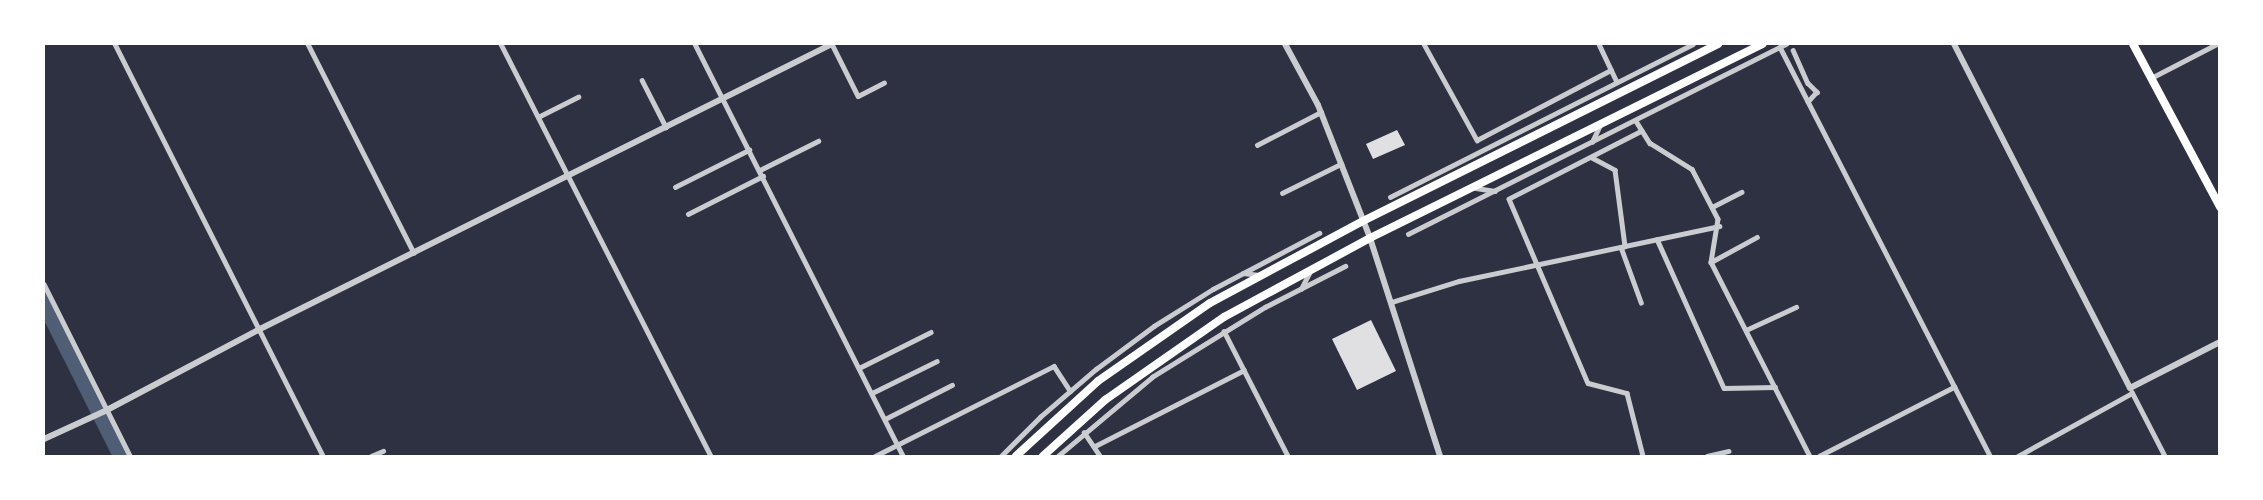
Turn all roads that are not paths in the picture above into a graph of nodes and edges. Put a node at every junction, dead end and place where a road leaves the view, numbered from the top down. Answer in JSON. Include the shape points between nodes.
{"nodes":[{"id":1,"x":115,"y":44,"type":"edge"},
{"id":2,"x":308,"y":44,"type":"edge"},
{"id":3,"x":501,"y":44,"type":"edge"},
{"id":4,"x":695,"y":44,"type":"edge"},
{"id":5,"x":832,"y":44,"type":"edge"},
{"id":6,"x":1285,"y":44,"type":"edge"},
{"id":7,"x":1424,"y":44,"type":"edge"},
{"id":8,"x":1599,"y":44,"type":"edge"},
{"id":9,"x":1693,"y":44,"type":"edge"},
{"id":10,"x":1718,"y":44,"type":"edge"},
{"id":11,"x":1763,"y":44,"type":"edge"},
{"id":12,"x":1786,"y":44,"type":"edge"},
{"id":13,"x":1954,"y":44,"type":"edge"},
{"id":14,"x":2133,"y":44,"type":"edge"},
{"id":15,"x":2217,"y":44,"type":"edge"},
{"id":16,"x":823,"y":46,"type":"edge"},
{"id":17,"x":1780,"y":46,"type":"junction"},
{"id":18,"x":1793,"y":50,"type":"dead end"},
{"id":19,"x":1611,"y":70,"type":"junction"},
{"id":20,"x":1704,"y":72,"type":"junction"},
{"id":21,"x":2151,"y":78,"type":"junction"},
{"id":22,"x":642,"y":80,"type":"dead end"},
{"id":23,"x":1617,"y":82,"type":"junction"},
{"id":24,"x":884,"y":83,"type":"dead end"},
{"id":25,"x":1698,"y":88,"type":"junction"},
{"id":26,"x":578,"y":97,"type":"dead end"},
{"id":27,"x":722,"y":99,"type":"junction"},
{"id":28,"x":1808,"y":102,"type":"junction"},
{"id":29,"x":1321,"y":112,"type":"junction"},
{"id":30,"x":1552,"y":114,"type":"junction"},
{"id":31,"x":538,"y":117,"type":"junction"},
{"id":32,"x":1636,"y":121,"type":"junction"},
{"id":33,"x":1600,"y":125,"type":"junction"},
{"id":34,"x":666,"y":127,"type":"junction"},
{"id":35,"x":1544,"y":131,"type":"junction"},
{"id":36,"x":1642,"y":131,"type":"junction"},
{"id":37,"x":818,"y":141,"type":"dead end"},
{"id":38,"x":1591,"y":143,"type":"junction"},
{"id":39,"x":1257,"y":145,"type":"dead end"},
{"id":40,"x":749,"y":150,"type":"junction"},
{"id":41,"x":1591,"y":157,"type":"junction"},
{"id":42,"x":1341,"y":164,"type":"junction"},
{"id":43,"x":760,"y":170,"type":"junction"},
{"id":44,"x":568,"y":175,"type":"junction"},
{"id":45,"x":763,"y":176,"type":"junction"},
{"id":46,"x":1428,"y":178,"type":"junction"},
{"id":47,"x":675,"y":187,"type":"dead end"},
{"id":48,"x":1476,"y":188,"type":"junction"},
{"id":49,"x":1495,"y":191,"type":"junction"},
{"id":50,"x":1741,"y":192,"type":"dead end"},
{"id":51,"x":1282,"y":193,"type":"dead end"},
{"id":52,"x":1420,"y":193,"type":"junction"},
{"id":53,"x":1390,"y":197,"type":"dead end"},
{"id":54,"x":1712,"y":207,"type":"junction"},
{"id":55,"x":2220,"y":207,"type":"edge"},
{"id":56,"x":688,"y":214,"type":"dead end"},
{"id":57,"x":1363,"y":221,"type":"junction"},
{"id":58,"x":1719,"y":226,"type":"junction"},
{"id":59,"x":1319,"y":233,"type":"dead end"},
{"id":60,"x":1408,"y":234,"type":"dead end"},
{"id":61,"x":1757,"y":237,"type":"dead end"},
{"id":62,"x":1370,"y":238,"type":"junction"},
{"id":63,"x":1657,"y":239,"type":"junction"},
{"id":64,"x":1623,"y":246,"type":"junction"},
{"id":65,"x":414,"y":253,"type":"junction"},
{"id":66,"x":1711,"y":262,"type":"junction"},
{"id":67,"x":1538,"y":264,"type":"junction"},
{"id":68,"x":1345,"y":266,"type":"dead end"},
{"id":69,"x":1310,"y":271,"type":"junction"},
{"id":70,"x":1243,"y":273,"type":"junction"},
{"id":71,"x":1259,"y":274,"type":"junction"},
{"id":72,"x":44,"y":284,"type":"edge"},
{"id":73,"x":1300,"y":289,"type":"junction"},
{"id":74,"x":1392,"y":302,"type":"junction"},
{"id":75,"x":1641,"y":302,"type":"dead end"},
{"id":76,"x":1796,"y":307,"type":"dead end"},
{"id":77,"x":258,"y":330,"type":"junction"},
{"id":78,"x":1746,"y":330,"type":"junction"},
{"id":79,"x":1224,"y":331,"type":"junction"},
{"id":80,"x":931,"y":332,"type":"dead end"},
{"id":81,"x":2220,"y":342,"type":"edge"},
{"id":82,"x":937,"y":361,"type":"dead end"},
{"id":83,"x":859,"y":368,"type":"junction"},
{"id":84,"x":1244,"y":370,"type":"junction"},
{"id":85,"x":1139,"y":374,"type":"junction"},
{"id":86,"x":952,"y":385,"type":"dead end"},
{"id":87,"x":1775,"y":387,"type":"junction"},
{"id":88,"x":1954,"y":387,"type":"junction"},
{"id":89,"x":1070,"y":391,"type":"junction"},
{"id":90,"x":2131,"y":391,"type":"junction"},
{"id":91,"x":872,"y":393,"type":"junction"},
{"id":92,"x":1131,"y":394,"type":"junction"},
{"id":93,"x":107,"y":410,"type":"junction"},
{"id":94,"x":885,"y":419,"type":"junction"},
{"id":95,"x":1084,"y":432,"type":"junction"},
{"id":96,"x":44,"y":439,"type":"edge"},
{"id":97,"x":898,"y":445,"type":"junction"},
{"id":98,"x":1095,"y":446,"type":"junction"},
{"id":99,"x":383,"y":451,"type":"dead end"},
{"id":100,"x":1728,"y":451,"type":"dead end"},
{"id":101,"x":130,"y":456,"type":"edge"},
{"id":102,"x":323,"y":456,"type":"edge"},
{"id":103,"x":371,"y":456,"type":"edge"},
{"id":104,"x":711,"y":456,"type":"edge"},
{"id":105,"x":875,"y":456,"type":"edge"},
{"id":106,"x":903,"y":456,"type":"edge"},
{"id":107,"x":1001,"y":456,"type":"edge"},
{"id":108,"x":1016,"y":456,"type":"edge"},
{"id":109,"x":1043,"y":456,"type":"edge"},
{"id":110,"x":1058,"y":456,"type":"edge"},
{"id":111,"x":1100,"y":456,"type":"edge"},
{"id":112,"x":1288,"y":456,"type":"edge"},
{"id":113,"x":1440,"y":456,"type":"edge"},
{"id":114,"x":1643,"y":456,"type":"edge"},
{"id":115,"x":1707,"y":456,"type":"edge"},
{"id":116,"x":1810,"y":456,"type":"edge"},
{"id":117,"x":1819,"y":456,"type":"edge"},
{"id":118,"x":1990,"y":456,"type":"edge"},
{"id":119,"x":2018,"y":456,"type":"edge"},
{"id":120,"x":2165,"y":456,"type":"edge"}],
"edges":[{"from":1,"to":77,"type":"street"},
{"from":2,"to":65,"type":"street"},
{"from":3,"to":31,"type":"street"},
{"from":4,"to":27,"type":"street"},
{"from":5,"to":16,"type":"street"},
{"from":5,"to":24,"type":"street","via":[[858,96]]},
{"from":6,"to":29,"type":"street"},
{"from":7,"to":19,"type":"street","via":[[1477,140]]},
{"from":8,"to":19,"type":"street"},
{"from":9,"to":23,"type":"street"},
{"from":10,"to":35,"type":"highway"},
{"from":11,"to":20,"type":"highway"},
{"from":12,"to":17,"type":"street"},
{"from":13,"to":90,"type":"street"},
{"from":14,"to":21,"type":"main road"},
{"from":15,"to":21,"type":"street"},
{"from":16,"to":27,"type":"street"},
{"from":17,"to":25,"type":"street"},
{"from":17,"to":28,"type":"street"},
{"from":18,"to":28,"type":"street","via":[[1817,92]]},
{"from":19,"to":23,"type":"street"},
{"from":20,"to":25,"type":"street"},
{"from":20,"to":33,"type":"highway"},
{"from":21,"to":55,"type":"main road"},
{"from":22,"to":34,"type":"street"},
{"from":23,"to":30,"type":"street"},
{"from":25,"to":32,"type":"street"},
{"from":26,"to":31,"type":"street"},
{"from":27,"to":34,"type":"street"},
{"from":27,"to":40,"type":"street"},
{"from":28,"to":88,"type":"street"},
{"from":29,"to":39,"type":"street"},
{"from":29,"to":42,"type":"street"},
{"from":30,"to":35,"type":"street"},
{"from":30,"to":46,"type":"street"},
{"from":31,"to":44,"type":"street"},
{"from":32,"to":36,"type":"street"},
{"from":32,"to":38,"type":"street"},
{"from":33,"to":38,"type":"street"},
{"from":33,"to":48,"type":"highway"},
{"from":34,"to":44,"type":"street"},
{"from":35,"to":52,"type":"highway"},
{"from":36,"to":41,"type":"street"},
{"from":36,"to":54,"type":"street","via":[[1650,143],[1692,169]]},
{"from":37,"to":43,"type":"street"},
{"from":38,"to":49,"type":"street"},
{"from":40,"to":43,"type":"street"},
{"from":40,"to":47,"type":"street"},
{"from":41,"to":64,"type":"street","via":[[1615,170]]},
{"from":41,"to":67,"type":"street","via":[[1509,199]]},
{"from":42,"to":51,"type":"street"},
{"from":42,"to":57,"type":"street"},
{"from":43,"to":45,"type":"street"},
{"from":44,"to":65,"type":"street"},
{"from":44,"to":104,"type":"street"},
{"from":45,"to":56,"type":"street"},
{"from":45,"to":83,"type":"street"},
{"from":46,"to":52,"type":"street"},
{"from":46,"to":53,"type":"street"},
{"from":48,"to":49,"type":"street"},
{"from":48,"to":62,"type":"highway"},
{"from":49,"to":60,"type":"street"},
{"from":50,"to":54,"type":"street"},
{"from":52,"to":57,"type":"highway"},
{"from":54,"to":58,"type":"street"},
{"from":57,"to":62,"type":"street"},
{"from":57,"to":71,"type":"highway"},
{"from":58,"to":63,"type":"street"},
{"from":58,"to":66,"type":"street"},
{"from":59,"to":70,"type":"street"},
{"from":61,"to":66,"type":"street"},
{"from":62,"to":69,"type":"highway"},
{"from":62,"to":74,"type":"street"},
{"from":63,"to":64,"type":"street"},
{"from":63,"to":87,"type":"street","via":[[1724,388]]},
{"from":64,"to":67,"type":"street"},
{"from":64,"to":75,"type":"street"},
{"from":65,"to":77,"type":"street"},
{"from":66,"to":78,"type":"street"},
{"from":67,"to":74,"type":"street","via":[[1460,281]]},
{"from":67,"to":114,"type":"street","via":[[1588,383],[1627,393]]},
{"from":68,"to":73,"type":"street"},
{"from":69,"to":73,"type":"street"},
{"from":69,"to":85,"type":"highway","via":[[1224,318]]},
{"from":70,"to":71,"type":"street"},
{"from":70,"to":89,"type":"street","via":[[1154,326]]},
{"from":71,"to":108,"type":"highway","via":[[1154,338],[1098,381]]},
{"from":72,"to":93,"type":"street"},
{"from":73,"to":79,"type":"street"},
{"from":74,"to":113,"type":"street"},
{"from":76,"to":78,"type":"street"},
{"from":77,"to":93,"type":"street"},
{"from":77,"to":102,"type":"street"},
{"from":78,"to":87,"type":"street"},
{"from":79,"to":84,"type":"street"},
{"from":79,"to":92,"type":"street"},
{"from":80,"to":83,"type":"street"},
{"from":81,"to":90,"type":"street"},
{"from":82,"to":91,"type":"street"},
{"from":83,"to":91,"type":"street"},
{"from":84,"to":98,"type":"street"},
{"from":84,"to":112,"type":"street"},
{"from":85,"to":92,"type":"street"},
{"from":85,"to":109,"type":"highway"},
{"from":86,"to":94,"type":"street"},
{"from":87,"to":116,"type":"street"},
{"from":88,"to":117,"type":"street"},
{"from":88,"to":118,"type":"street"},
{"from":89,"to":97,"type":"street","via":[[1054,366]]},
{"from":89,"to":107,"type":"street"},
{"from":90,"to":119,"type":"street"},
{"from":90,"to":120,"type":"street"},
{"from":91,"to":94,"type":"street"},
{"from":92,"to":95,"type":"street"},
{"from":93,"to":96,"type":"street"},
{"from":93,"to":101,"type":"street"},
{"from":94,"to":97,"type":"street"},
{"from":95,"to":98,"type":"street"},
{"from":95,"to":110,"type":"street"},
{"from":97,"to":105,"type":"street"},
{"from":97,"to":106,"type":"street"},
{"from":98,"to":111,"type":"street"},
{"from":99,"to":103,"type":"street"},
{"from":100,"to":115,"type":"street"}]}
